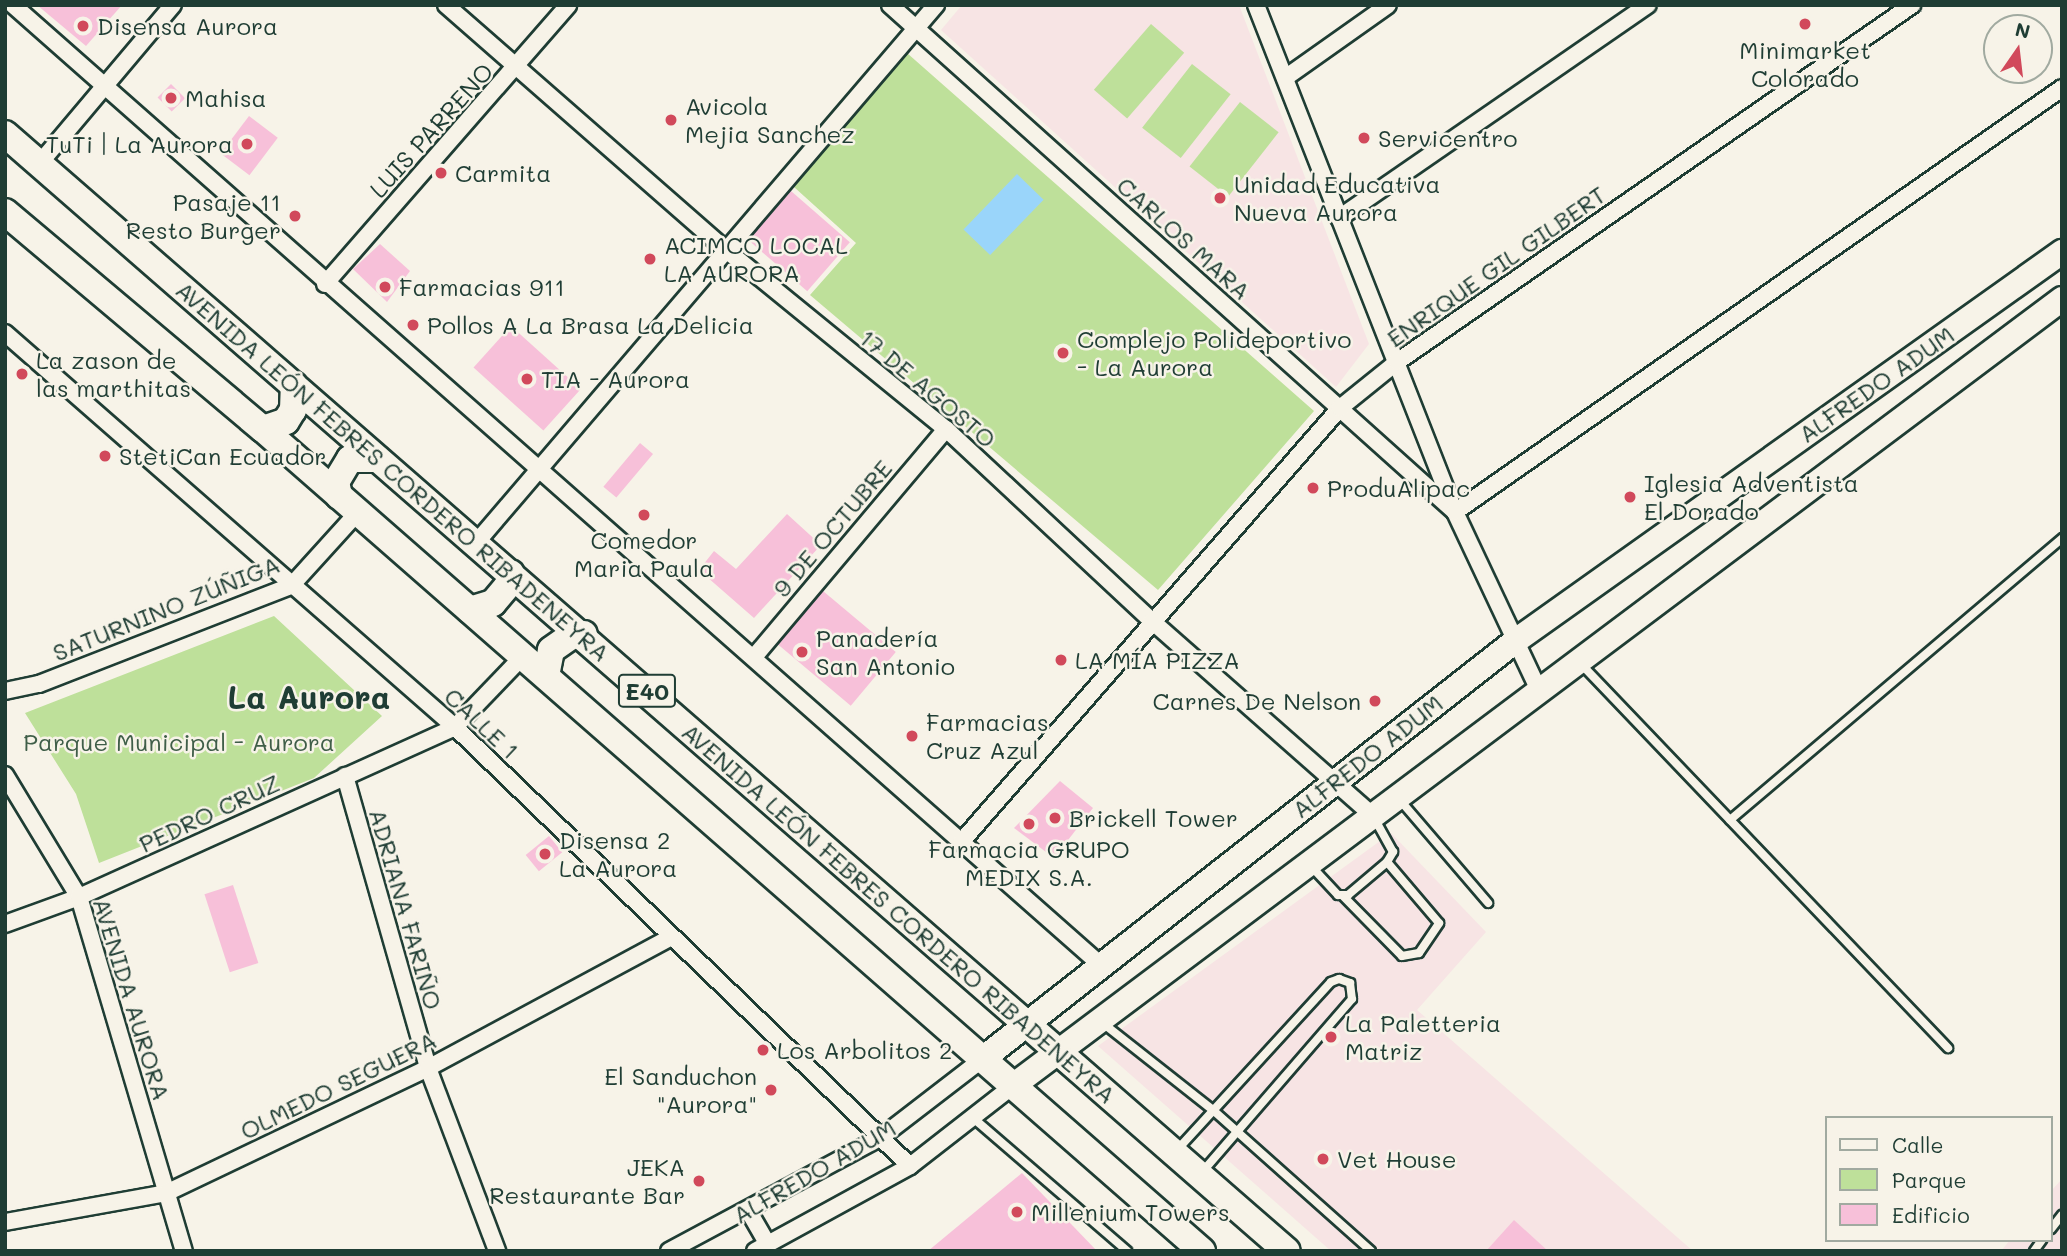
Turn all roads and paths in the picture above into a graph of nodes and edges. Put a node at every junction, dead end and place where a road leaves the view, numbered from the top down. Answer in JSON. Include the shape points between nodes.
{"nodes":[{"id":1,"x":13,"y":5,"type":"edge"},
{"id":2,"x":173,"y":5,"type":"edge"},
{"id":3,"x":446,"y":5,"type":"edge"},
{"id":4,"x":568,"y":5,"type":"edge"},
{"id":5,"x":890,"y":5,"type":"edge"},
{"id":6,"x":936,"y":5,"type":"edge"},
{"id":7,"x":1256,"y":5,"type":"edge"},
{"id":8,"x":1388,"y":5,"type":"edge"},
{"id":9,"x":1648,"y":5,"type":"edge"},
{"id":10,"x":1912,"y":5,"type":"edge"},
{"id":11,"x":916,"y":28,"type":"junction"},
{"id":12,"x":517,"y":67,"type":"junction"},
{"id":13,"x":1285,"y":78,"type":"junction"},
{"id":14,"x":105,"y":88,"type":"junction"},
{"id":15,"x":2062,"y":88,"type":"edge"},
{"id":16,"x":5,"y":134,"type":"edge"},
{"id":17,"x":39,"y":164,"type":"junction"},
{"id":18,"x":1339,"y":218,"type":"junction"},
{"id":19,"x":7,"y":220,"type":"edge"},
{"id":20,"x":725,"y":248,"type":"junction"},
{"id":21,"x":2062,"y":251,"type":"edge"},
{"id":22,"x":325,"y":284,"type":"junction"},
{"id":23,"x":2062,"y":299,"type":"edge"},
{"id":24,"x":5,"y":333,"type":"edge"},
{"id":25,"x":1397,"y":362,"type":"junction"},
{"id":26,"x":293,"y":385,"type":"junction"},
{"id":27,"x":1339,"y":408,"type":"junction"},
{"id":28,"x":262,"y":429,"type":"junction"},
{"id":29,"x":946,"y":429,"type":"junction"},
{"id":30,"x":377,"y":459,"type":"junction"},
{"id":31,"x":538,"y":469,"type":"junction"},
{"id":32,"x":349,"y":504,"type":"junction"},
{"id":33,"x":1455,"y":512,"type":"junction"},
{"id":34,"x":2062,"y":538,"type":"edge"},
{"id":35,"x":475,"y":543,"type":"junction"},
{"id":36,"x":511,"y":573,"type":"junction"},
{"id":37,"x":291,"y":586,"type":"junction"},
{"id":38,"x":470,"y":610,"type":"junction"},
{"id":39,"x":1152,"y":621,"type":"junction"},
{"id":40,"x":584,"y":634,"type":"junction"},
{"id":41,"x":1514,"y":642,"type":"junction"},
{"id":42,"x":523,"y":656,"type":"junction"},
{"id":43,"x":754,"y":657,"type":"junction"},
{"id":44,"x":1580,"y":662,"type":"junction"},
{"id":45,"x":547,"y":676,"type":"junction"},
{"id":46,"x":5,"y":691,"type":"edge"},
{"id":47,"x":1539,"y":693,"type":"junction"},
{"id":48,"x":455,"y":727,"type":"junction"},
{"id":49,"x":5,"y":775,"type":"edge"},
{"id":50,"x":345,"y":776,"type":"junction"},
{"id":51,"x":1333,"y":781,"type":"junction"},
{"id":52,"x":1397,"y":796,"type":"junction"},
{"id":53,"x":1372,"y":815,"type":"junction"},
{"id":54,"x":1730,"y":820,"type":"junction"},
{"id":55,"x":962,"y":841,"type":"junction"},
{"id":56,"x":1308,"y":862,"type":"junction"},
{"id":57,"x":1387,"y":862,"type":"junction"},
{"id":58,"x":1343,"y":896,"type":"junction"},
{"id":59,"x":79,"y":897,"type":"junction"},
{"id":60,"x":1488,"y":903,"type":"dead end"},
{"id":61,"x":5,"y":924,"type":"edge"},
{"id":62,"x":671,"y":937,"type":"junction"},
{"id":63,"x":1102,"y":965,"type":"junction"},
{"id":64,"x":1097,"y":1019,"type":"junction"},
{"id":65,"x":1027,"y":1025,"type":"junction"},
{"id":66,"x":1948,"y":1048,"type":"dead end"},
{"id":67,"x":1056,"y":1051,"type":"junction"},
{"id":68,"x":985,"y":1057,"type":"junction"},
{"id":69,"x":428,"y":1068,"type":"junction"},
{"id":70,"x":1014,"y":1085,"type":"junction"},
{"id":71,"x":1214,"y":1111,"type":"junction"},
{"id":72,"x":972,"y":1117,"type":"junction"},
{"id":73,"x":1238,"y":1133,"type":"junction"},
{"id":74,"x":880,"y":1138,"type":"junction"},
{"id":75,"x":1173,"y":1155,"type":"junction"},
{"id":76,"x":910,"y":1166,"type":"junction"},
{"id":77,"x":1199,"y":1176,"type":"junction"},
{"id":78,"x":166,"y":1193,"type":"junction"},
{"id":79,"x":748,"y":1210,"type":"junction"},
{"id":80,"x":5,"y":1223,"type":"edge"},
{"id":81,"x":762,"y":1247,"type":"edge"},
{"id":82,"x":184,"y":1251,"type":"edge"},
{"id":83,"x":497,"y":1251,"type":"edge"},
{"id":84,"x":669,"y":1251,"type":"edge"},
{"id":85,"x":1127,"y":1251,"type":"edge"},
{"id":86,"x":1202,"y":1251,"type":"edge"},
{"id":87,"x":1287,"y":1251,"type":"edge"},
{"id":88,"x":1371,"y":1251,"type":"edge"}],
"edges":[{"from":1,"to":14,"type":"street"},
{"from":2,"to":14,"type":"street"},
{"from":3,"to":12,"type":"street","name":"17 DE AGOSTO"},
{"from":4,"to":12,"type":"street","name":"LUIS PARRENO"},
{"from":5,"to":11,"type":"street","name":"CARLOS MARA"},
{"from":6,"to":11,"type":"street"},
{"from":7,"to":13,"type":"street"},
{"from":8,"to":13,"type":"street"},
{"from":9,"to":18,"type":"street"},
{"from":10,"to":25,"type":"street","name":"ENRIQUE GIL GILBERT"},
{"from":11,"to":20,"type":"street"},
{"from":11,"to":27,"type":"street","name":"CARLOS MARA"},
{"from":12,"to":20,"type":"street","name":"17 DE AGOSTO"},
{"from":12,"to":22,"type":"street","name":"LUIS PARRENO"},
{"from":13,"to":18,"type":"street"},
{"from":14,"to":17,"type":"street"},
{"from":14,"to":22,"type":"street"},
{"from":15,"to":33,"type":"street"},
{"from":16,"to":17,"type":"highway","name":"AVENIDA LEÓN FEBRES CORDERO RIBADENEYRA","number":"E40"},
{"from":17,"to":26,"type":"highway","name":"AVENIDA LEÓN FEBRES CORDERO RIBADENEYRA","number":"E40"},
{"from":18,"to":25,"type":"street"},
{"from":19,"to":28,"type":"highway","number":"E40"},
{"from":20,"to":29,"type":"street","name":"17 DE AGOSTO"},
{"from":20,"to":31,"type":"street"},
{"from":21,"to":41,"type":"main road","name":"ALFREDO ADUM"},
{"from":22,"to":31,"type":"street"},
{"from":23,"to":44,"type":"main road","name":"ALFREDO ADUM"},
{"from":24,"to":37,"type":"street","name":"CALLE 1"},
{"from":25,"to":27,"type":"street","name":"ENRIQUE GIL GILBERT"},
{"from":25,"to":33,"type":"street"},
{"from":26,"to":28,"type":"highway","via":[[293,410],[286,421]]},
{"from":26,"to":30,"type":"highway","name":"AVENIDA LEÓN FEBRES CORDERO RIBADENEYRA","number":"E40"},
{"from":27,"to":33,"type":"street","name":"CARLOS MARA"},
{"from":27,"to":39,"type":"street","name":"ENRIQUE GIL GILBERT"},
{"from":28,"to":32,"type":"highway","number":"E40"},
{"from":29,"to":39,"type":"street","name":"17 DE AGOSTO"},
{"from":29,"to":43,"type":"street","name":"9 DE OCTUBRE"},
{"from":30,"to":32,"type":"highway","via":[[350,459],[336,482]]},
{"from":30,"to":35,"type":"highway","name":"AVENIDA LEÓN FEBRES CORDERO RIBADENEYRA","number":"E40"},
{"from":31,"to":35,"type":"street"},
{"from":31,"to":43,"type":"street"},
{"from":32,"to":37,"type":"street","name":"SATURNINO ZÚÑIGA"},
{"from":32,"to":38,"type":"highway","number":"E40"},
{"from":33,"to":41,"type":"street","name":"CARLOS MARA"},
{"from":34,"to":54,"type":"lane"},
{"from":35,"to":36,"type":"highway","name":"AVENIDA LEÓN FEBRES CORDERO RIBADENEYRA","number":"E40"},
{"from":36,"to":38,"type":"highway","via":[[508,585],[493,603]]},
{"from":36,"to":40,"type":"highway","name":"AVENIDA LEÓN FEBRES CORDERO RIBADENEYRA","number":"E40"},
{"from":37,"to":46,"type":"street","name":"SATURNINO ZÚÑIGA","via":[[39,684]]},
{"from":37,"to":48,"type":"street","name":"CALLE 1"},
{"from":38,"to":42,"type":"highway","number":"E40"},
{"from":39,"to":51,"type":"street","name":"17 DE AGOSTO"},
{"from":39,"to":55,"type":"street","name":"ENRIQUE GIL GILBERT"},
{"from":40,"to":45,"type":"highway","via":[[571,636],[551,650]]},
{"from":40,"to":65,"type":"highway","name":"AVENIDA LEÓN FEBRES CORDERO RIBADENEYRA","number":"E40"},
{"from":41,"to":47,"type":"street","name":"CARLOS MARA"},
{"from":41,"to":51,"type":"main road","name":"ALFREDO ADUM"},
{"from":42,"to":45,"type":"highway","number":"E40"},
{"from":42,"to":48,"type":"street","name":"PEDRO CRUZ"},
{"from":43,"to":55,"type":"street"},
{"from":44,"to":47,"type":"main road","name":"ALFREDO ADUM"},
{"from":44,"to":54,"type":"lane"},
{"from":45,"to":68,"type":"highway","number":"E40"},
{"from":47,"to":52,"type":"main road","name":"ALFREDO ADUM"},
{"from":48,"to":50,"type":"street","name":"PEDRO CRUZ"},
{"from":48,"to":62,"type":"street","name":"CALLE 1"},
{"from":49,"to":59,"type":"street","name":"AVENIDA AURORA"},
{"from":50,"to":59,"type":"street","name":"PEDRO CRUZ"},
{"from":50,"to":69,"type":"street","name":"ADRIANA FARIÑO"},
{"from":51,"to":53,"type":"street","name":"17 DE AGOSTO"},
{"from":51,"to":63,"type":"main road","name":"ALFREDO ADUM"},
{"from":52,"to":53,"type":"main road","name":"ALFREDO ADUM"},
{"from":52,"to":60,"type":"lane"},
{"from":53,"to":56,"type":"main road","name":"ALFREDO ADUM"},
{"from":53,"to":57,"type":"lane","via":[[1392,847]]},
{"from":54,"to":66,"type":"lane"},
{"from":55,"to":63,"type":"street"},
{"from":56,"to":58,"type":"lane"},
{"from":56,"to":64,"type":"main road","name":"ALFREDO ADUM"},
{"from":57,"to":58,"type":"lane"},
{"from":57,"to":58,"type":"lane","via":[[1439,923],[1419,953],[1402,956]]},
{"from":59,"to":61,"type":"street","name":"PEDRO CRUZ"},
{"from":59,"to":78,"type":"street","name":"AVENIDA AURORA"},
{"from":62,"to":69,"type":"street","name":"OLMEDO SEGUERA"},
{"from":62,"to":74,"type":"street","name":"CALLE 1"},
{"from":63,"to":65,"type":"main road","name":"ALFREDO ADUM"},
{"from":64,"to":67,"type":"main road","name":"ALFREDO ADUM"},
{"from":64,"to":71,"type":"lane"},
{"from":65,"to":67,"type":"highway","name":"AVENIDA LEÓN FEBRES CORDERO RIBADENEYRA","number":"E40"},
{"from":65,"to":68,"type":"main road","name":"ALFREDO ADUM"},
{"from":67,"to":70,"type":"main road","name":"ALFREDO ADUM"},
{"from":67,"to":75,"type":"highway","name":"AVENIDA LEÓN FEBRES CORDERO RIBADENEYRA","number":"E40"},
{"from":68,"to":70,"type":"highway","number":"E40"},
{"from":68,"to":74,"type":"street","name":"ALFREDO ADUM"},
{"from":69,"to":78,"type":"street","name":"OLMEDO SEGUERA"},
{"from":69,"to":83,"type":"street","name":"ADRIANA FARIÑO"},
{"from":70,"to":72,"type":"street","name":"ALFREDO ADUM"},
{"from":70,"to":86,"type":"highway","number":"E40"},
{"from":71,"to":73,"type":"lane"},
{"from":71,"to":73,"type":"lane","via":[[1331,982],[1350,983],[1352,999]]},
{"from":71,"to":75,"type":"lane"},
{"from":72,"to":76,"type":"street","name":"ALFREDO ADUM"},
{"from":72,"to":85,"type":"lane"},
{"from":73,"to":77,"type":"lane"},
{"from":73,"to":88,"type":"lane"},
{"from":74,"to":76,"type":"street","name":"CALLE 1"},
{"from":74,"to":79,"type":"street","name":"ALFREDO ADUM"},
{"from":75,"to":77,"type":"highway","name":"AVENIDA LEÓN FEBRES CORDERO RIBADENEYRA","number":"E40"},
{"from":76,"to":81,"type":"street","name":"ALFREDO ADUM"},
{"from":77,"to":87,"type":"highway","name":"AVENIDA LEÓN FEBRES CORDERO RIBADENEYRA","number":"E40"},
{"from":78,"to":80,"type":"street","name":"OLMEDO SEGUERA"},
{"from":78,"to":82,"type":"street","name":"AVENIDA AURORA"},
{"from":79,"to":81,"type":"street"},
{"from":79,"to":84,"type":"street","name":"ALFREDO ADUM"}]}
